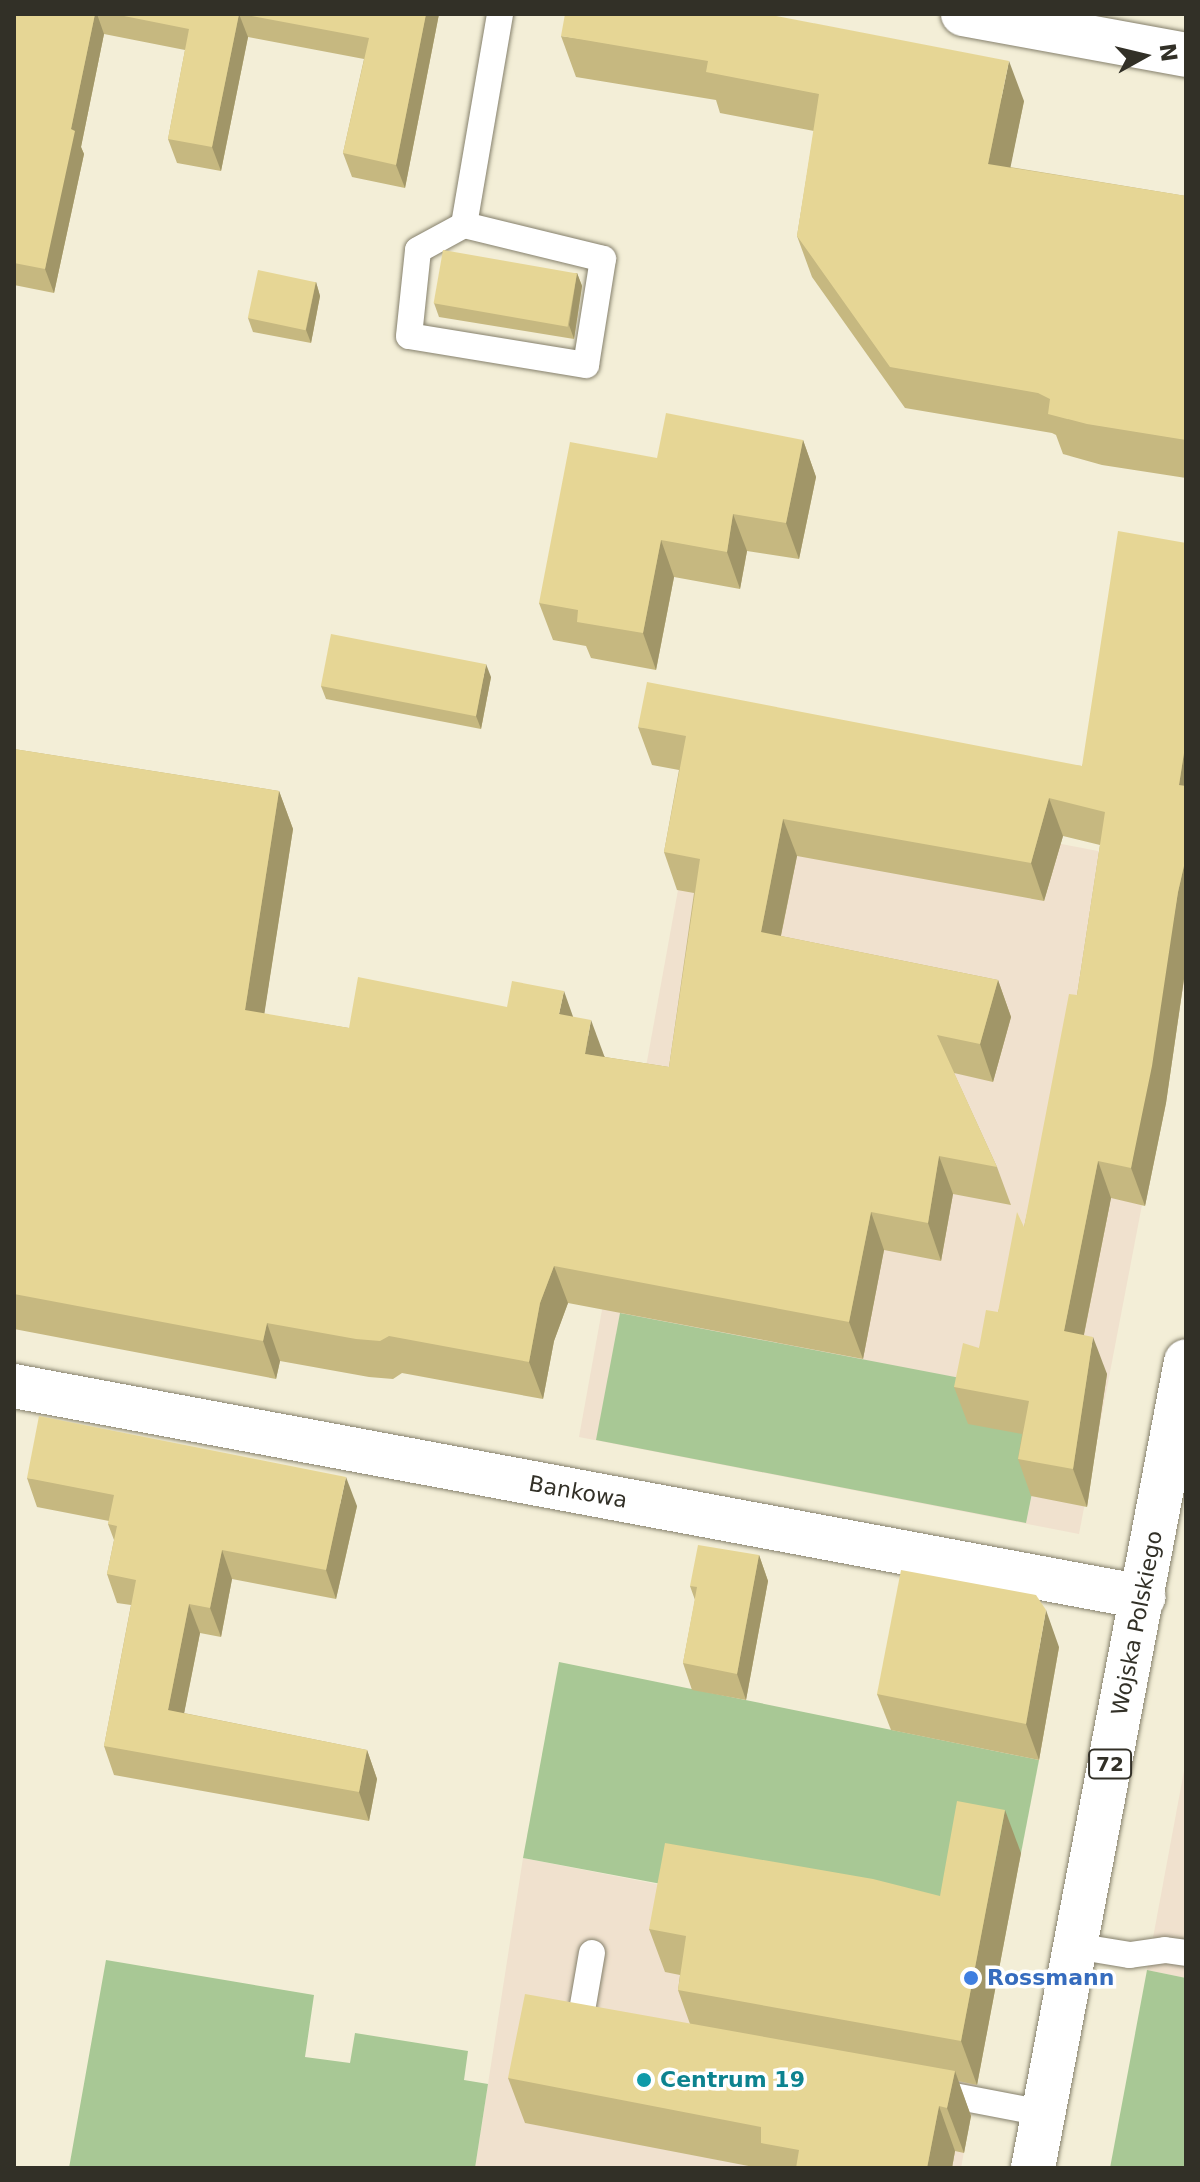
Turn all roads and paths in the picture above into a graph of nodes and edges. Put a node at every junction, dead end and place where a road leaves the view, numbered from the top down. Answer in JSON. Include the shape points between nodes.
{"nodes":[{"id":1,"x":500,"y":14,"type":"edge"},
{"id":2,"x":963,"y":14,"type":"edge"},
{"id":3,"x":1186,"y":55,"type":"edge"},
{"id":4,"x":464,"y":225,"type":"junction"},
{"id":5,"x":1186,"y":1361,"type":"edge"},
{"id":6,"x":14,"y":1386,"type":"edge"},
{"id":7,"x":1143,"y":1597,"type":"junction"},
{"id":8,"x":1075,"y":1946,"type":"junction"},
{"id":9,"x":592,"y":1953,"type":"dead end"},
{"id":10,"x":1186,"y":1953,"type":"edge"},
{"id":11,"x":610,"y":2034,"type":"edge"},
{"id":12,"x":914,"y":2089,"type":"edge"},
{"id":13,"x":1043,"y":2113,"type":"junction"},
{"id":14,"x":1033,"y":2168,"type":"edge"}],
"edges":[{"from":1,"to":4,"type":"lane"},
{"from":2,"to":3,"type":"street"},
{"from":4,"to":4,"type":"lane","via":[[603,259],[586,365],[409,336],[418,250]]},
{"from":5,"to":7,"type":"street","name":"Wojska Polskiego","number":"72"},
{"from":6,"to":7,"type":"street","name":"Bankowa"},
{"from":7,"to":8,"type":"street","name":"Wojska Polskiego","number":"72"},
{"from":8,"to":10,"type":"lane","via":[[1130,1955]]},
{"from":8,"to":13,"type":"street","name":"Wojska Polskiego","number":"72"},
{"from":9,"to":11,"type":"lane","via":[[579,2028]]},
{"from":12,"to":13,"type":"lane"},
{"from":13,"to":14,"type":"street","name":"Wojska Polskiego","number":"72"}]}
